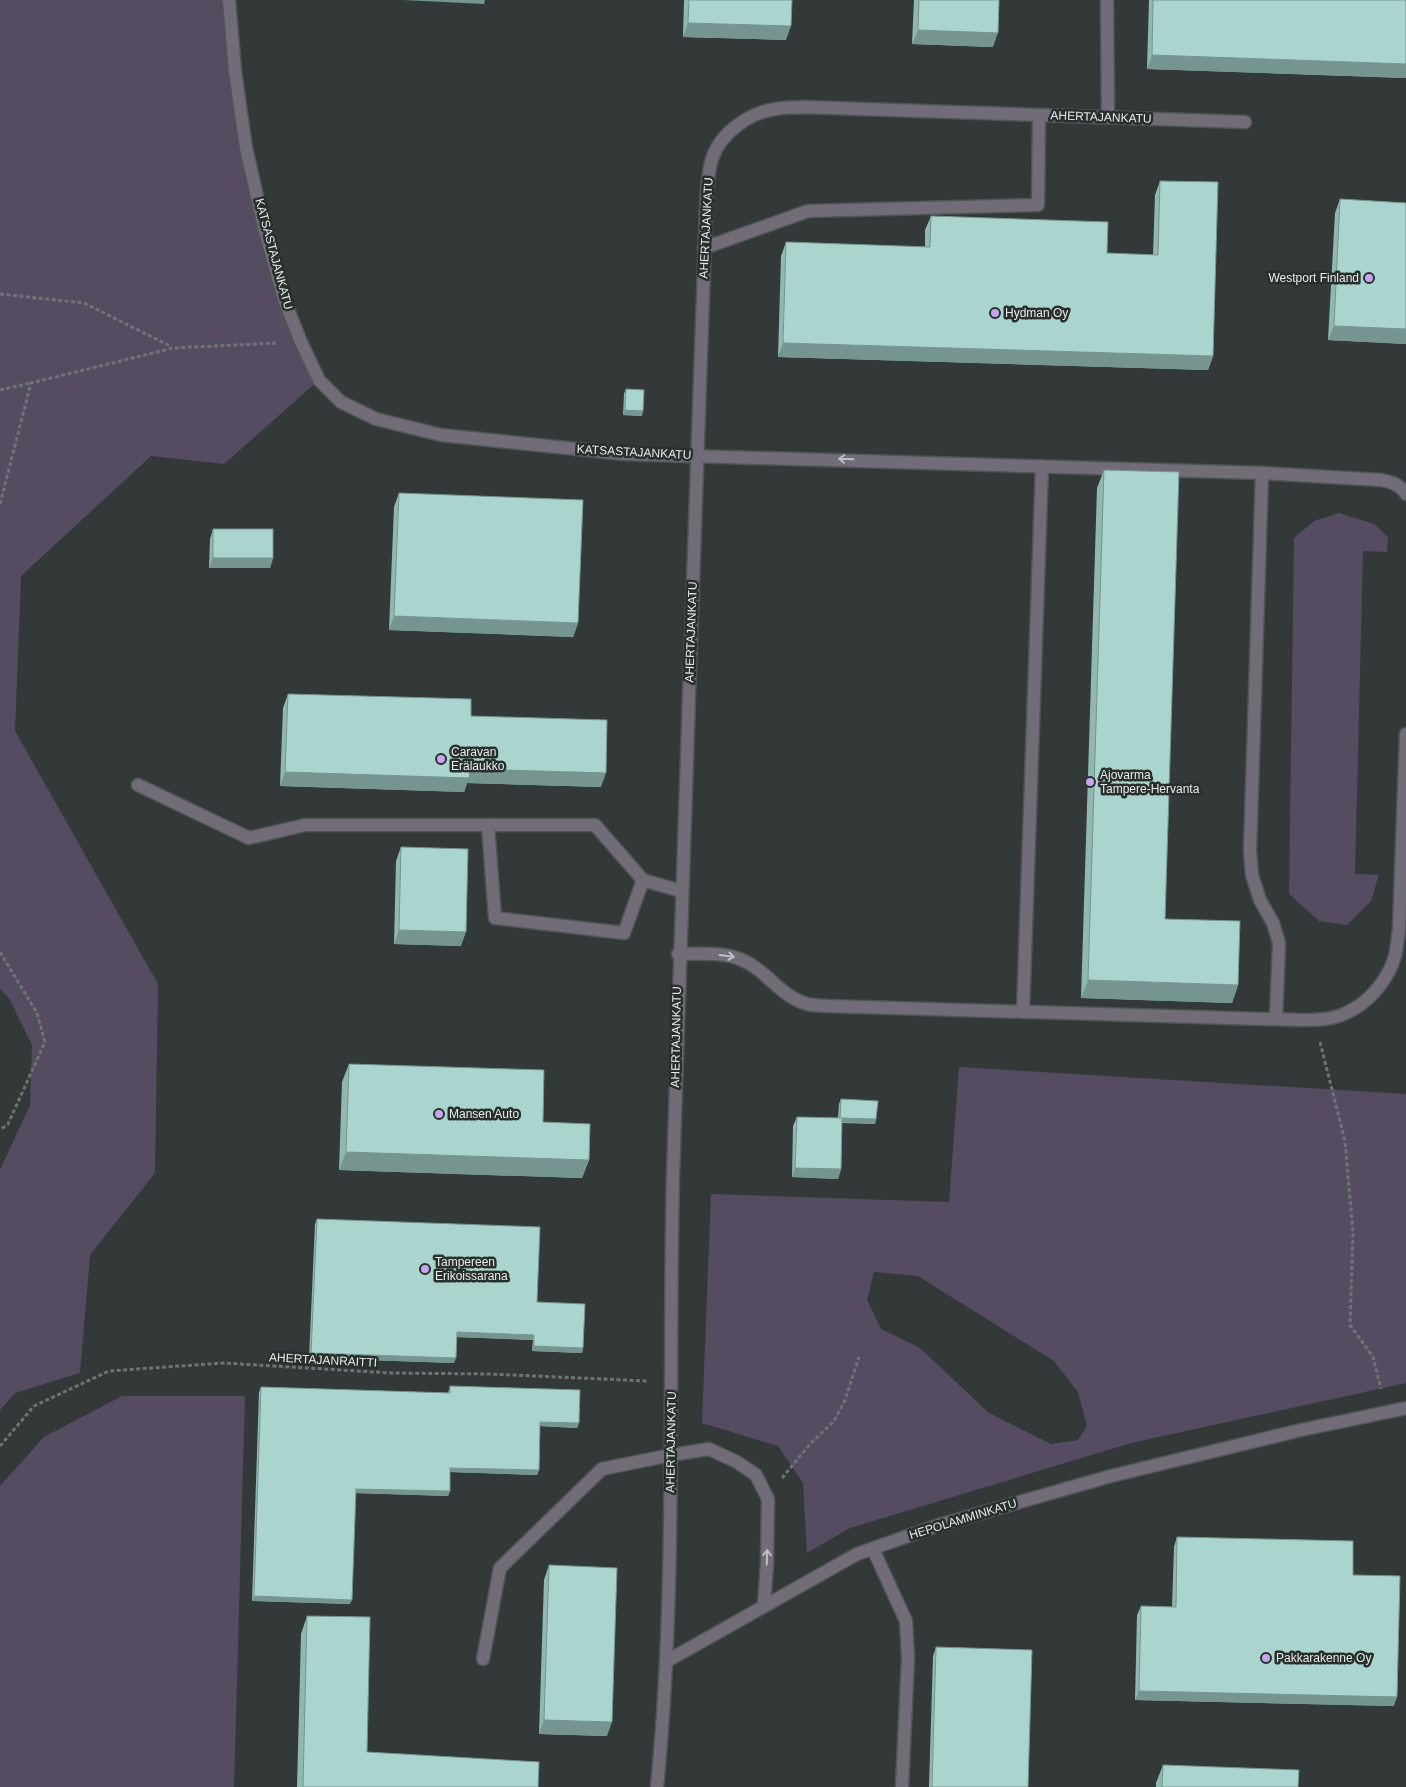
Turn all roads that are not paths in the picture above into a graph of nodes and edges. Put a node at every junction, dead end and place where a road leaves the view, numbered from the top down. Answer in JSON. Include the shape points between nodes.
{"nodes":[{"id":1,"x":229,"y":0,"type":"edge"},
{"id":2,"x":1107,"y":0,"type":"edge"},
{"id":3,"x":1039,"y":115,"type":"junction"},
{"id":4,"x":1108,"y":117,"type":"junction"},
{"id":5,"x":1245,"y":122,"type":"dead end"},
{"id":6,"x":704,"y":248,"type":"junction"},
{"id":7,"x":698,"y":455,"type":"junction"},
{"id":8,"x":1042,"y":466,"type":"junction"},
{"id":9,"x":1262,"y":473,"type":"junction"},
{"id":10,"x":1406,"y":494,"type":"edge"},
{"id":11,"x":1406,"y":734,"type":"edge"},
{"id":12,"x":138,"y":785,"type":"dead end"},
{"id":13,"x":488,"y":825,"type":"junction"},
{"id":14,"x":642,"y":880,"type":"junction"},
{"id":15,"x":681,"y":891,"type":"junction"},
{"id":16,"x":678,"y":954,"type":"junction"},
{"id":17,"x":1023,"y":1012,"type":"junction"},
{"id":18,"x":1276,"y":1019,"type":"junction"},
{"id":19,"x":1406,"y":1408,"type":"edge"},
{"id":20,"x":671,"y":1454,"type":"junction"},
{"id":21,"x":873,"y":1549,"type":"junction"},
{"id":22,"x":764,"y":1606,"type":"junction"},
{"id":23,"x":483,"y":1659,"type":"dead end"},
{"id":24,"x":667,"y":1661,"type":"junction"},
{"id":25,"x":657,"y":1787,"type":"edge"},
{"id":26,"x":902,"y":1787,"type":"edge"}],
"edges":[{"from":1,"to":7,"type":"street","name":"KATSASTAJANKATU","via":[[246,148],[284,300],[319,380],[341,402],[376,419],[441,435],[625,454]]},
{"from":2,"to":4,"type":"street"},
{"from":3,"to":4,"type":"street","name":"AHERTAJANKATU"},
{"from":3,"to":6,"type":"street","via":[[1038,205],[808,211]]},
{"from":3,"to":6,"type":"street","name":"AHERTAJANKATU","via":[[803,107],[775,109],[754,115],[723,139],[712,157]]},
{"from":4,"to":5,"type":"street","name":"AHERTAJANKATU"},
{"from":6,"to":7,"type":"street","name":"AHERTAJANKATU"},
{"from":8,"to":7,"type":"street","name":"KATSASTAJANKATU","one_way":true},
{"from":7,"to":15,"type":"street","name":"AHERTAJANKATU"},
{"from":8,"to":9,"type":"street","name":"KATSASTAJANKATU"},
{"from":8,"to":17,"type":"street"},
{"from":9,"to":10,"type":"street","name":"KATSASTAJANKATU","via":[[1381,480],[1393,482]]},
{"from":9,"to":18,"type":"street","via":[[1250,851],[1252,875],[1279,943]]},
{"from":11,"to":18,"type":"street","via":[[1399,929],[1395,956],[1384,981],[1366,1001],[1346,1014],[1323,1020]]},
{"from":12,"to":13,"type":"street","via":[[249,838],[305,825]]},
{"from":13,"to":14,"type":"street","via":[[595,825]]},
{"from":13,"to":14,"type":"street","via":[[495,918],[624,933]]},
{"from":14,"to":15,"type":"street"},
{"from":15,"to":16,"type":"street","name":"AHERTAJANKATU"},
{"from":16,"to":17,"type":"street","one_way":true,"via":[[737,958],[804,1003]]},
{"from":16,"to":20,"type":"street","name":"AHERTAJANKATU"},
{"from":17,"to":18,"type":"street"},
{"from":19,"to":21,"type":"street","name":"HEPOLAMMINKATU","via":[[1111,1476],[939,1525]]},
{"from":22,"to":20,"type":"street","one_way":true,"via":[[768,1499],[756,1475],[737,1462],[709,1450]]},
{"from":20,"to":23,"type":"street","via":[[602,1469],[500,1568]]},
{"from":20,"to":24,"type":"street","name":"AHERTAJANKATU"},
{"from":21,"to":22,"type":"street","name":"HEPOLAMMINKATU","via":[[857,1554]]},
{"from":21,"to":26,"type":"street","via":[[906,1621],[908,1658]]},
{"from":22,"to":24,"type":"street","name":"HEPOLAMMINKATU"},
{"from":24,"to":25,"type":"street"}]}
